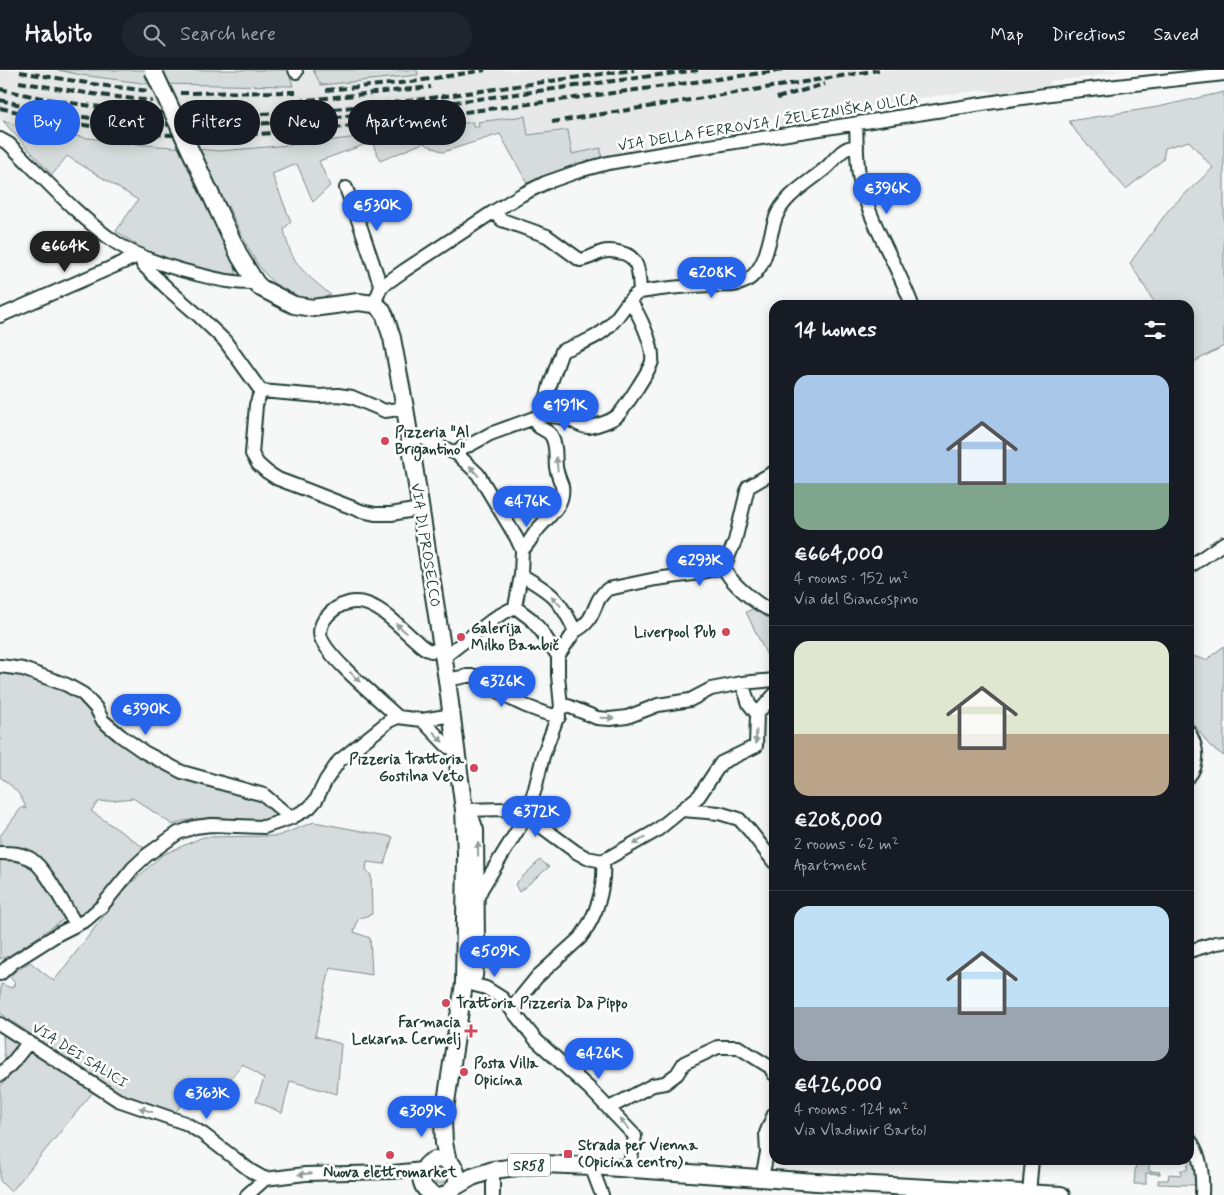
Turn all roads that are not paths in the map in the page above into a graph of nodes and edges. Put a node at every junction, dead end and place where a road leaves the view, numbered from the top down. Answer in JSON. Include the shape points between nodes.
{"nodes":[{"id":1,"x":153,"y":70,"type":"edge"},
{"id":2,"x":1224,"y":74,"type":"edge"},
{"id":3,"x":856,"y":124,"type":"junction"},
{"id":4,"x":0,"y":139,"type":"edge"},
{"id":5,"x":857,"y":146,"type":"junction"},
{"id":6,"x":346,"y":188,"type":"dead end"},
{"id":7,"x":493,"y":212,"type":"junction"},
{"id":8,"x":140,"y":255,"type":"junction"},
{"id":9,"x":256,"y":283,"type":"junction"},
{"id":10,"x":381,"y":287,"type":"junction"},
{"id":11,"x":640,"y":292,"type":"junction"},
{"id":12,"x":910,"y":300,"type":"edge"},
{"id":13,"x":630,"y":301,"type":"junction"},
{"id":14,"x":374,"y":304,"type":"junction"},
{"id":15,"x":0,"y":316,"type":"edge"},
{"id":16,"x":260,"y":391,"type":"junction"},
{"id":17,"x":405,"y":408,"type":"junction"},
{"id":18,"x":540,"y":417,"type":"junction"},
{"id":19,"x":409,"y":438,"type":"junction"},
{"id":20,"x":457,"y":454,"type":"junction"},
{"id":21,"x":769,"y":475,"type":"edge"},
{"id":22,"x":420,"y":508,"type":"junction"},
{"id":23,"x":1224,"y":543,"type":"edge"},
{"id":24,"x":522,"y":550,"type":"junction"},
{"id":25,"x":1194,"y":564,"type":"edge"},
{"id":26,"x":724,"y":567,"type":"junction"},
{"id":27,"x":521,"y":575,"type":"junction"},
{"id":28,"x":515,"y":607,"type":"junction"},
{"id":29,"x":769,"y":610,"type":"edge"},
{"id":30,"x":574,"y":631,"type":"junction"},
{"id":31,"x":443,"y":653,"type":"junction"},
{"id":32,"x":558,"y":656,"type":"junction"},
{"id":33,"x":0,"y":666,"type":"edge"},
{"id":34,"x":447,"y":680,"type":"junction"},
{"id":35,"x":769,"y":680,"type":"edge"},
{"id":36,"x":742,"y":683,"type":"junction"},
{"id":37,"x":769,"y":701,"type":"edge"},
{"id":38,"x":560,"y":712,"type":"junction"},
{"id":39,"x":757,"y":714,"type":"junction"},
{"id":40,"x":452,"y":715,"type":"junction"},
{"id":41,"x":398,"y":717,"type":"junction"},
{"id":42,"x":422,"y":720,"type":"junction"},
{"id":43,"x":1194,"y":743,"type":"edge"},
{"id":44,"x":456,"y":748,"type":"junction"},
{"id":45,"x":1194,"y":767,"type":"edge"},
{"id":46,"x":464,"y":810,"type":"junction"},
{"id":47,"x":682,"y":810,"type":"junction"},
{"id":48,"x":291,"y":818,"type":"junction"},
{"id":49,"x":524,"y":818,"type":"junction"},
{"id":50,"x":0,"y":853,"type":"edge"},
{"id":51,"x":769,"y":856,"type":"edge"},
{"id":52,"x":603,"y":861,"type":"junction"},
{"id":53,"x":478,"y":897,"type":"junction"},
{"id":54,"x":72,"y":918,"type":"dead end"},
{"id":55,"x":1224,"y":942,"type":"edge"},
{"id":56,"x":1194,"y":950,"type":"edge"},
{"id":57,"x":6,"y":965,"type":"edge"},
{"id":58,"x":0,"y":974,"type":"edge"},
{"id":59,"x":467,"y":984,"type":"junction"},
{"id":60,"x":512,"y":1009,"type":"junction"},
{"id":61,"x":0,"y":1024,"type":"edge"},
{"id":62,"x":29,"y":1042,"type":"junction"},
{"id":63,"x":769,"y":1066,"type":"edge"},
{"id":64,"x":0,"y":1075,"type":"edge"},
{"id":65,"x":609,"y":1108,"type":"junction"},
{"id":66,"x":443,"y":1122,"type":"junction"},
{"id":67,"x":769,"y":1125,"type":"edge"},
{"id":68,"x":1194,"y":1146,"type":"edge"},
{"id":69,"x":450,"y":1163,"type":"junction"},
{"id":70,"x":1032,"y":1165,"type":"edge"},
{"id":71,"x":591,"y":1166,"type":"junction"},
{"id":72,"x":629,"y":1169,"type":"junction"},
{"id":73,"x":492,"y":1170,"type":"junction"},
{"id":74,"x":422,"y":1177,"type":"edge"},
{"id":75,"x":762,"y":1178,"type":"junction"},
{"id":76,"x":266,"y":1179,"type":"junction"},
{"id":77,"x":816,"y":1189,"type":"edge"},
{"id":78,"x":450,"y":1191,"type":"edge"},
{"id":79,"x":1029,"y":1193,"type":"junction"},
{"id":80,"x":247,"y":1195,"type":"edge"},
{"id":81,"x":434,"y":1195,"type":"edge"},
{"id":82,"x":493,"y":1195,"type":"edge"},
{"id":83,"x":602,"y":1195,"type":"edge"},
{"id":84,"x":1061,"y":1195,"type":"edge"},
{"id":85,"x":1202,"y":1195,"type":"edge"}],
"edges":[{"from":1,"to":9,"type":"main road","bridge":true,"via":[[240,257]]},
{"from":2,"to":3,"type":"street","name":"VIA DELLA FERROVIA / ŽELEZNIŠKA ULICA","via":[[1073,91]]},
{"from":3,"to":5,"type":"street"},
{"from":3,"to":7,"type":"street","name":"VIA DELLA FERROVIA / ŽELEZNIŠKA ULICA","via":[[608,163],[546,183]]},
{"from":4,"to":8,"type":"street","via":[[95,226]]},
{"from":5,"to":11,"type":"street","via":[[845,149],[784,202],[776,216],[769,247],[756,273],[748,280],[739,285]]},
{"from":5,"to":12,"type":"street","via":[[861,184],[867,203]]},
{"from":6,"to":10,"type":"street"},
{"from":7,"to":10,"type":"street","name":"VIA DELLA FERROVIA / ŽELEZNIŠKA ULICA"},
{"from":7,"to":11,"type":"street","via":[[502,220],[547,236],[580,260],[605,251],[626,254],[637,265]]},
{"from":8,"to":9,"type":"street","via":[[218,280]]},
{"from":8,"to":15,"type":"street"},
{"from":8,"to":16,"type":"street","via":[[143,265],[225,341]]},
{"from":9,"to":14,"type":"main road","via":[[294,305],[312,308],[358,302]]},
{"from":10,"to":14,"type":"street"},
{"from":11,"to":13,"type":"street"},
{"from":13,"to":18,"type":"street","via":[[601,333],[562,351]]},
{"from":13,"to":18,"type":"street","via":[[647,336],[652,364],[617,417],[584,427],[568,419]]},
{"from":14,"to":17,"type":"main road","name":"VIA DI PROSECCO","via":[[381,309],[389,325]]},
{"from":16,"to":17,"type":"street","via":[[352,397],[384,411]]},
{"from":16,"to":22,"type":"street","via":[[252,454],[267,472],[278,479],[376,514]]},
{"from":17,"to":19,"type":"main road","name":"VIA DI PROSECCO"},
{"from":18,"to":20,"type":"street","via":[[490,434],[463,447]]},
{"from":24,"to":18,"type":"street","one_way":true,"via":[[560,504],[562,493],[552,436],[537,425]]},
{"from":19,"to":20,"type":"street","via":[[423,438]]},
{"from":19,"to":22,"type":"main road","name":"VIA DI PROSECCO"},
{"from":24,"to":20,"type":"street","one_way":true,"via":[[478,474]]},
{"from":21,"to":26,"type":"street","via":[[748,487],[735,541]]},
{"from":22,"to":31,"type":"main road","name":"VIA DI PROSECCO"},
{"from":23,"to":25,"type":"street"},
{"from":24,"to":27,"type":"street"},
{"from":26,"to":29,"type":"street","via":[[746,593]]},
{"from":26,"to":30,"type":"street","via":[[608,589],[590,620]]},
{"from":27,"to":28,"type":"street"},
{"from":30,"to":27,"type":"street","one_way":true,"via":[[557,600]]},
{"from":28,"to":31,"type":"street"},
{"from":28,"to":32,"type":"street","via":[[531,619]]},
{"from":30,"to":32,"type":"street"},
{"from":31,"to":34,"type":"main road","name":"VIA DI PROSECCO"},
{"from":31,"to":41,"type":"street","one_way":true,"via":[[425,648],[380,610],[367,604],[352,601],[342,604],[324,620],[320,630],[322,639],[333,654]]},
{"from":32,"to":38,"type":"street"},
{"from":33,"to":48,"type":"street","via":[[23,669],[67,685],[83,694],[104,721],[144,752],[182,772],[264,795]]},
{"from":34,"to":38,"type":"street","via":[[485,676],[495,688],[522,704],[542,713]]},
{"from":34,"to":40,"type":"main road","name":"VIA DI PROSECCO"},
{"from":35,"to":36,"type":"street"},
{"from":38,"to":36,"type":"street","one_way":true,"via":[[568,706],[597,718],[627,717],[658,705],[690,700],[711,689]]},
{"from":36,"to":39,"type":"street","via":[[749,704]]},
{"from":37,"to":39,"type":"street"},
{"from":38,"to":49,"type":"street"},
{"from":39,"to":47,"type":"street","one_way":true,"via":[[756,746],[721,763],[699,796]]},
{"from":40,"to":42,"type":"street"},
{"from":40,"to":44,"type":"main road","name":"VIA DI PROSECCO"},
{"from":41,"to":42,"type":"street"},
{"from":41,"to":48,"type":"street","via":[[339,761],[316,800]]},
{"from":42,"to":44,"type":"street","one_way":true,"via":[[448,747]]},
{"from":43,"to":45,"type":"street"},
{"from":44,"to":46,"type":"main road","name":"VIA DI PROSECCO"},
{"from":46,"to":49,"type":"street","via":[[506,810]]},
{"from":53,"to":46,"type":"street","one_way":true,"via":[[477,830],[473,819]]},
{"from":46,"to":59,"type":"main road","name":"VIA DI PROSECCO"},
{"from":47,"to":51,"type":"street","via":[[719,813],[738,819]]},
{"from":47,"to":52,"type":"street","one_way":true,"via":[[656,831]]},
{"from":48,"to":57,"type":"street","via":[[264,827],[211,825],[178,833],[132,868],[102,906],[86,920]]},
{"from":49,"to":52,"type":"street","via":[[538,822],[587,858]]},
{"from":49,"to":53,"type":"street"},
{"from":50,"to":54,"type":"street","via":[[12,853],[32,860]]},
{"from":52,"to":60,"type":"street","via":[[604,881],[599,905],[586,931],[537,977]]},
{"from":53,"to":59,"type":"street","via":[[476,976]]},
{"from":55,"to":56,"type":"street"},
{"from":57,"to":58,"type":"street"},
{"from":59,"to":60,"type":"street","via":[[486,988]]},
{"from":59,"to":66,"type":"main road","name":"VIA DI PROSECCO"},
{"from":60,"to":65,"type":"street","via":[[536,1040]]},
{"from":61,"to":62,"type":"street","name":"VIA DEI SALICI"},
{"from":62,"to":64,"type":"street"},
{"from":76,"to":62,"type":"street","name":"VIA DEI SALICI","one_way":true,"via":[[185,1123],[118,1100]]},
{"from":63,"to":65,"type":"street","via":[[738,1047],[718,1047],[684,1063],[677,1074],[665,1083],[653,1085]]},
{"from":72,"to":65,"type":"street","one_way":true,"via":[[634,1136]]},
{"from":66,"to":69,"type":"main road","name":"VIA DI PROSECCO","via":[[444,1143]]},
{"from":66,"to":74,"type":"main road","name":"VIA DI PROSECCO"},
{"from":67,"to":75,"type":"street"},
{"from":68,"to":85,"type":"street","via":[[1200,1161]]},
{"from":69,"to":73,"type":"main road","number":"SR58"},
{"from":69,"to":74,"type":"main road","number":"SR58","via":[[438,1160]]},
{"from":69,"to":78,"type":"main road","number":"SR58","via":[[457,1176]]},
{"from":70,"to":79,"type":"street"},
{"from":71,"to":72,"type":"main road","number":"SR58"},
{"from":71,"to":73,"type":"main road","number":"SR58","via":[[542,1164]]},
{"from":71,"to":83,"type":"street"},
{"from":72,"to":75,"type":"main road","number":"SR58"},
{"from":73,"to":78,"type":"main road","number":"SR58","via":[[472,1177]]},
{"from":73,"to":82,"type":"street"},
{"from":74,"to":76,"type":"street","one_way":true,"via":[[394,1172],[305,1174]]},
{"from":74,"to":81,"type":"main road","via":[[426,1191]]},
{"from":75,"to":77,"type":"main road","number":"SR58"},
{"from":76,"to":80,"type":"street"},
{"from":77,"to":79,"type":"main road","number":"SR58"},
{"from":79,"to":84,"type":"main road","number":"SR58"}]}
